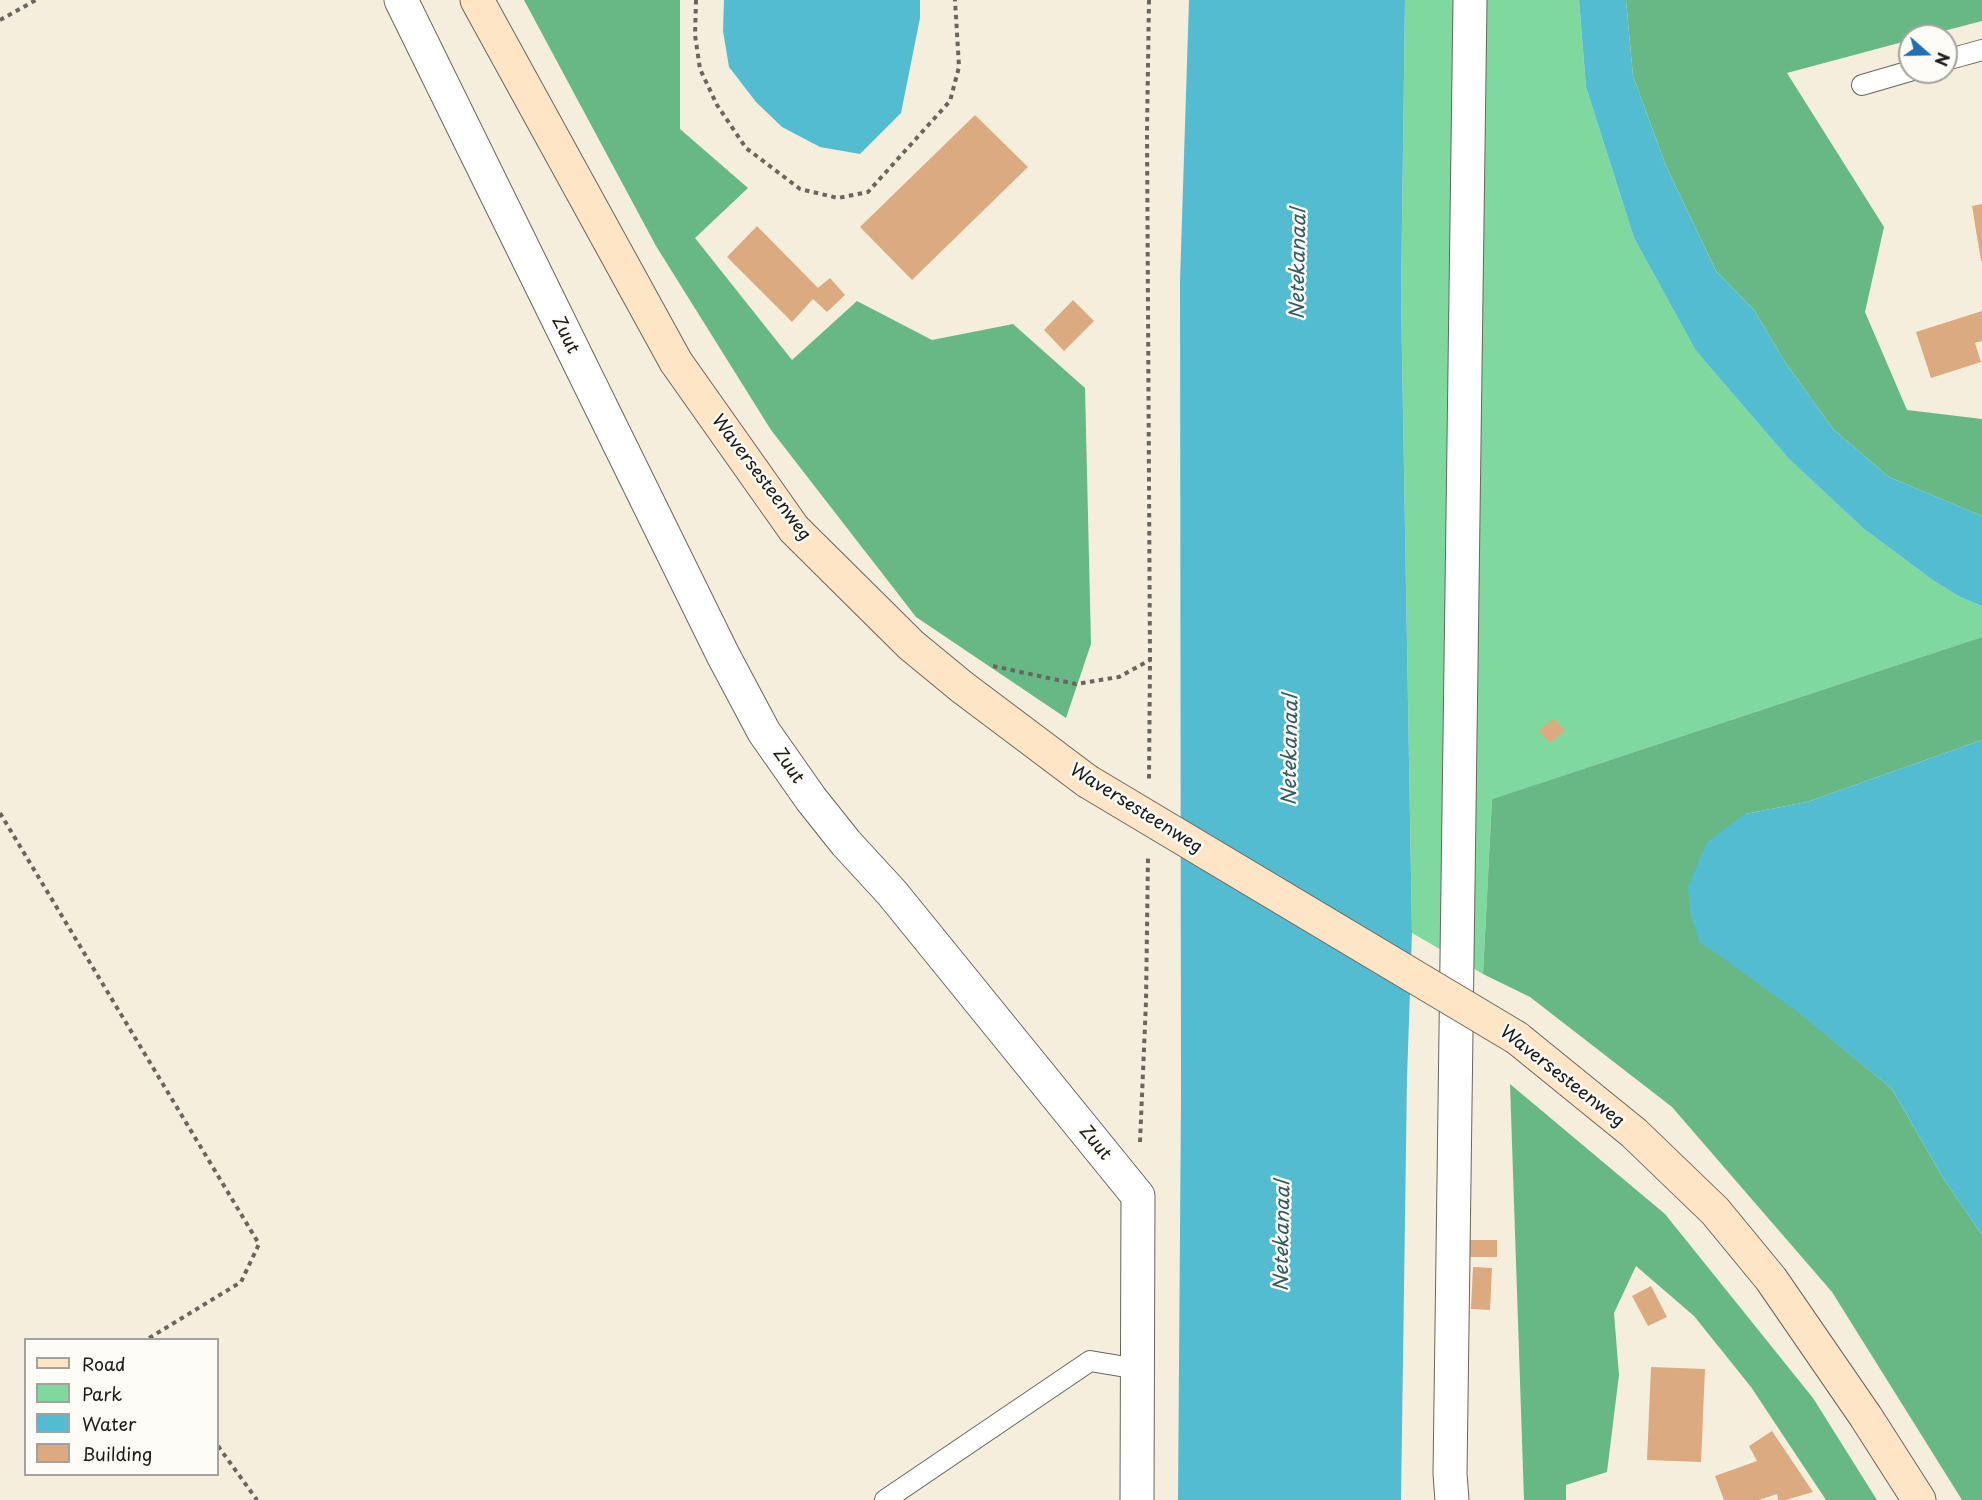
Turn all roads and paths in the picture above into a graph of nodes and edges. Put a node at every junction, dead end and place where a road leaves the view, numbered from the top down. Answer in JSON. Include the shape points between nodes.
{"nodes":[{"id":1,"x":36,"y":0,"type":"edge"},
{"id":2,"x":401,"y":0,"type":"edge"},
{"id":3,"x":477,"y":0,"type":"edge"},
{"id":4,"x":696,"y":0,"type":"edge"},
{"id":5,"x":955,"y":0,"type":"edge"},
{"id":6,"x":1149,"y":0,"type":"edge"},
{"id":7,"x":1470,"y":0,"type":"edge"},
{"id":8,"x":0,"y":20,"type":"edge"},
{"id":9,"x":1982,"y":50,"type":"edge"},
{"id":10,"x":1958,"y":57,"type":"edge"},
{"id":11,"x":1898,"y":74,"type":"edge"},
{"id":12,"x":1862,"y":85,"type":"dead end"},
{"id":13,"x":1150,"y":660,"type":"junction"},
{"id":14,"x":987,"y":664,"type":"dead end"},
{"id":15,"x":1149,"y":790,"type":"dead end"},
{"id":16,"x":0,"y":813,"type":"edge"},
{"id":17,"x":1148,"y":849,"type":"dead end"},
{"id":18,"x":1138,"y":1196,"type":"junction"},
{"id":19,"x":149,"y":1338,"type":"edge"},
{"id":20,"x":1138,"y":1369,"type":"junction"},
{"id":21,"x":219,"y":1447,"type":"edge"},
{"id":22,"x":257,"y":1500,"type":"edge"},
{"id":23,"x":885,"y":1500,"type":"edge"},
{"id":24,"x":1137,"y":1500,"type":"edge"},
{"id":25,"x":1452,"y":1500,"type":"edge"},
{"id":26,"x":1919,"y":1500,"type":"edge"}],
"edges":[{"from":1,"to":8,"type":"path"},
{"from":2,"to":18,"type":"street","name":"Zuut","via":[[764,732],[839,834],[892,893]]},
{"from":3,"to":26,"type":"main road","name":"Waversesteenweg","bridge":true,"via":[[676,362],[794,529],[911,645],[1087,781],[1517,1038],[1634,1132],[1715,1211],[1771,1279]]},
{"from":4,"to":5,"type":"path","via":[[700,69],[717,105],[746,148],[800,189],[838,198],[868,192],[950,101],[959,67]]},
{"from":6,"to":13,"type":"path"},
{"from":7,"to":25,"type":"street"},
{"from":9,"to":10,"type":"lane"},
{"from":11,"to":12,"type":"lane"},
{"from":13,"to":14,"type":"path","via":[[1119,677],[1076,684]]},
{"from":13,"to":15,"type":"path"},
{"from":16,"to":19,"type":"path","via":[[259,1244],[242,1282]]},
{"from":17,"to":18,"type":"path"},
{"from":18,"to":20,"type":"street"},
{"from":20,"to":23,"type":"lane","via":[[1090,1361]]},
{"from":20,"to":24,"type":"street"},
{"from":21,"to":22,"type":"path"}]}
